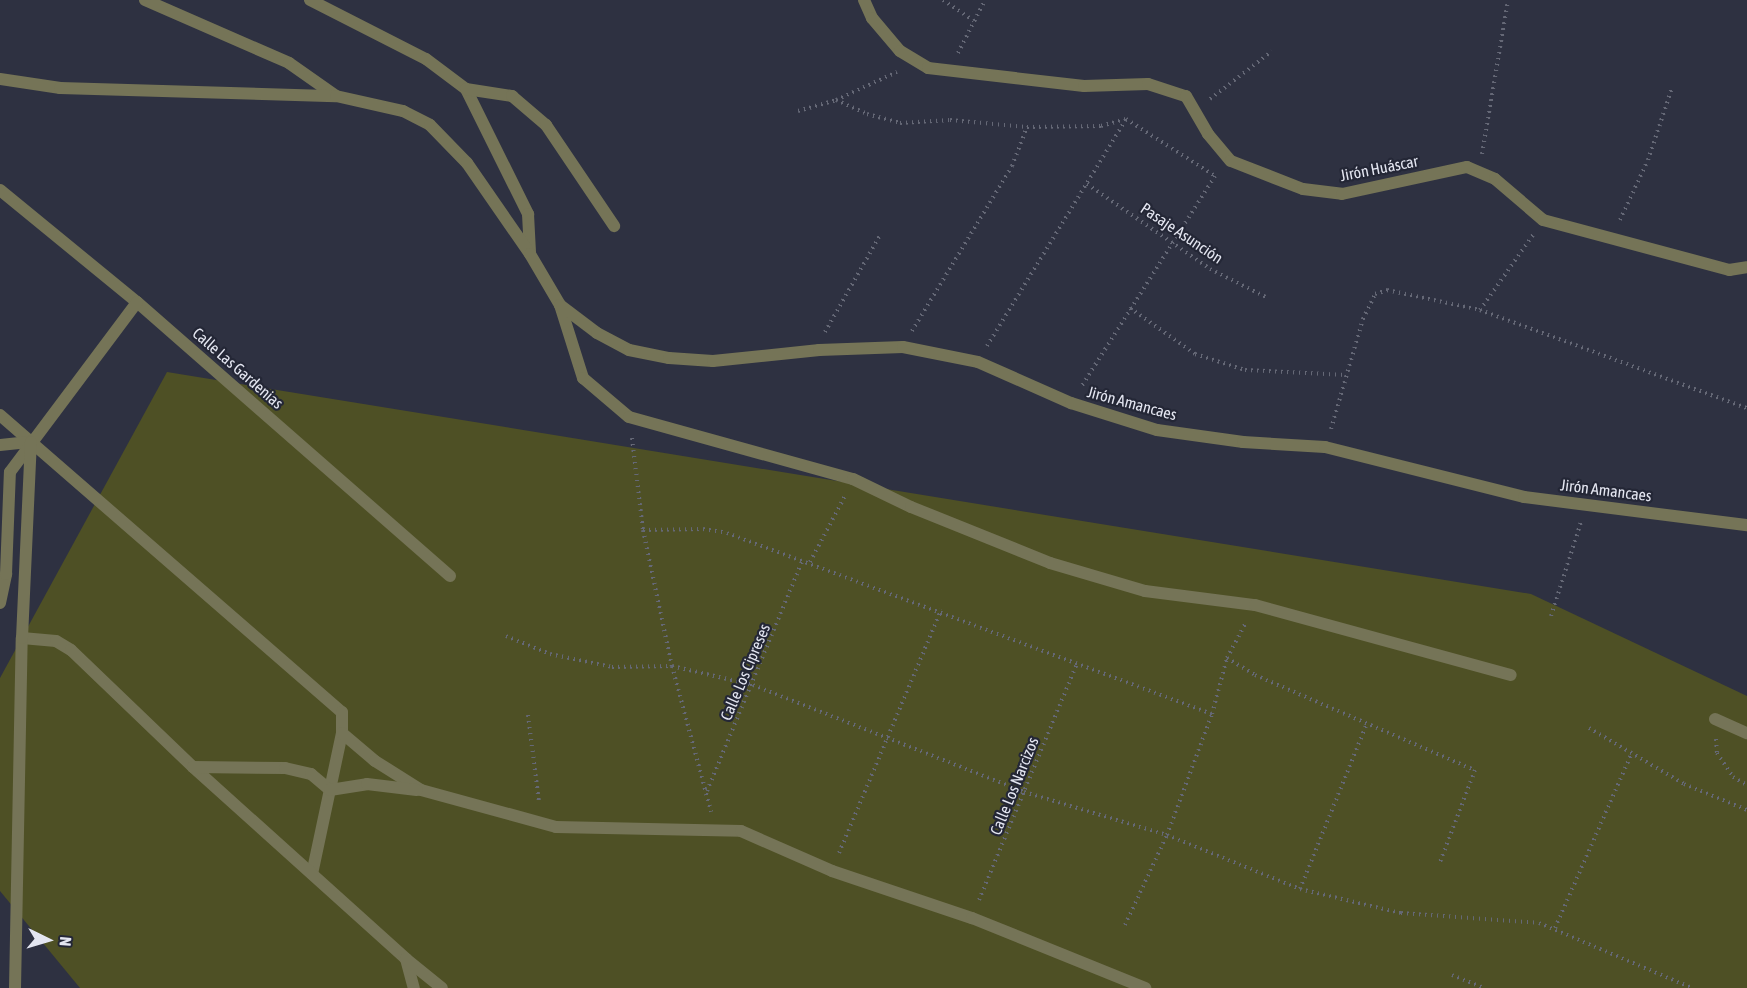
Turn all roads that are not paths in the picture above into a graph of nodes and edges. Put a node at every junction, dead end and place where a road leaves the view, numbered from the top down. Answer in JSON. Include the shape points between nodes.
{"nodes":[{"id":1,"x":145,"y":0,"type":"edge"},
{"id":2,"x":310,"y":0,"type":"edge"},
{"id":3,"x":864,"y":0,"type":"edge"},
{"id":4,"x":0,"y":79,"type":"edge"},
{"id":5,"x":466,"y":89,"type":"junction"},
{"id":6,"x":336,"y":96,"type":"junction"},
{"id":7,"x":0,"y":190,"type":"edge"},
{"id":8,"x":614,"y":226,"type":"dead end"},
{"id":9,"x":530,"y":254,"type":"junction"},
{"id":10,"x":1747,"y":267,"type":"edge"},
{"id":11,"x":137,"y":302,"type":"junction"},
{"id":12,"x":561,"y":305,"type":"junction"},
{"id":13,"x":0,"y":415,"type":"edge"},
{"id":14,"x":31,"y":442,"type":"junction"},
{"id":15,"x":0,"y":445,"type":"edge"},
{"id":16,"x":1747,"y":525,"type":"edge"},
{"id":17,"x":450,"y":576,"type":"dead end"},
{"id":18,"x":0,"y":603,"type":"edge"},
{"id":19,"x":22,"y":638,"type":"junction"},
{"id":20,"x":1511,"y":675,"type":"dead end"},
{"id":21,"x":1715,"y":719,"type":"road end"},
{"id":22,"x":342,"y":733,"type":"junction"},
{"id":23,"x":1747,"y":734,"type":"edge"},
{"id":24,"x":193,"y":767,"type":"junction"},
{"id":25,"x":330,"y":790,"type":"junction"},
{"id":26,"x":421,"y":790,"type":"junction"},
{"id":27,"x":312,"y":873,"type":"junction"},
{"id":28,"x":406,"y":959,"type":"junction"},
{"id":29,"x":15,"y":988,"type":"edge"},
{"id":30,"x":414,"y":988,"type":"edge"},
{"id":31,"x":442,"y":988,"type":"edge"},
{"id":32,"x":1145,"y":988,"type":"edge"}],
"edges":[{"from":1,"to":6,"type":"street","via":[[289,63]]},
{"from":2,"to":5,"type":"street","via":[[426,59]]},
{"from":3,"to":10,"type":"street","name":"Jirón Huáscar","via":[[872,18],[900,51],[928,68],[1084,86],[1148,84],[1186,96],[1208,134],[1231,161],[1303,189],[1342,194],[1467,167],[1495,179],[1543,220],[1729,270]]},
{"from":4,"to":6,"type":"street","via":[[60,87]]},
{"from":5,"to":8,"type":"street","via":[[512,96],[546,125]]},
{"from":5,"to":9,"type":"street","via":[[528,214]]},
{"from":6,"to":9,"type":"street","via":[[403,111],[430,125],[467,163]]},
{"from":7,"to":11,"type":"street","name":"Calle Las Gardenias"},
{"from":9,"to":12,"type":"street"},
{"from":11,"to":14,"type":"street"},
{"from":11,"to":17,"type":"street","name":"Calle Las Gardenias"},
{"from":12,"to":16,"type":"street","name":"Jirón Amancaes","via":[[597,333],[629,350],[669,358],[713,361],[819,350],[903,348],[978,362],[1071,403],[1157,430],[1243,442],[1325,447],[1524,497]]},
{"from":12,"to":20,"type":"street","via":[[583,378],[629,417],[853,479],[911,507],[1050,563],[1145,591],[1255,605]]},
{"from":13,"to":14,"type":"street"},
{"from":14,"to":15,"type":"street"},
{"from":14,"to":18,"type":"street","via":[[10,472],[6,574]]},
{"from":14,"to":19,"type":"street"},
{"from":14,"to":22,"type":"street","via":[[342,712]]},
{"from":19,"to":24,"type":"street","via":[[56,641],[71,650]]},
{"from":19,"to":29,"type":"street"},
{"from":21,"to":23,"type":"street"},
{"from":22,"to":25,"type":"street"},
{"from":22,"to":26,"type":"street","via":[[375,761]]},
{"from":24,"to":25,"type":"street","via":[[285,768],[311,774]]},
{"from":24,"to":27,"type":"street"},
{"from":25,"to":26,"type":"street","via":[[367,784]]},
{"from":25,"to":27,"type":"street"},
{"from":26,"to":32,"type":"street","via":[[556,827],[741,831],[832,871],[972,918]]},
{"from":27,"to":28,"type":"street"},
{"from":28,"to":30,"type":"street"},
{"from":28,"to":31,"type":"street"}]}
